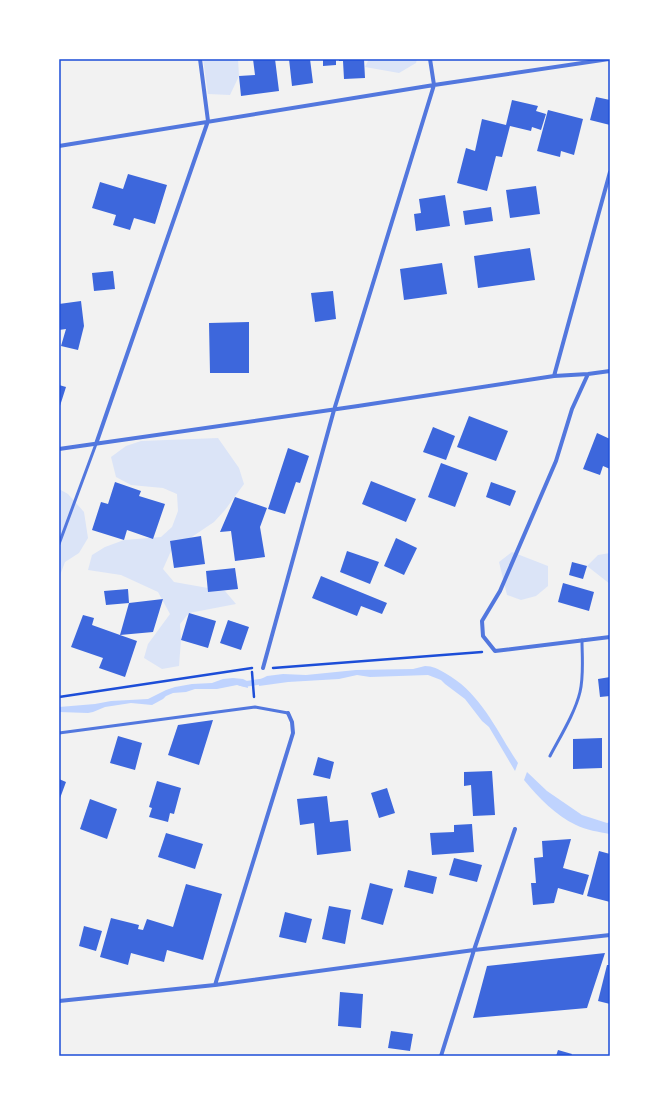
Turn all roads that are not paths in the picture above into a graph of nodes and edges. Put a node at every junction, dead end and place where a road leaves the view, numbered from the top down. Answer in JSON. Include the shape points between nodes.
{"nodes":[{"id":1,"x":200,"y":59,"type":"edge"},
{"id":2,"x":430,"y":59,"type":"edge"},
{"id":3,"x":609,"y":59,"type":"edge"},
{"id":4,"x":434,"y":85,"type":"junction"},
{"id":5,"x":208,"y":121,"type":"junction"},
{"id":6,"x":59,"y":146,"type":"edge"},
{"id":7,"x":610,"y":172,"type":"edge"},
{"id":8,"x":610,"y":371,"type":"edge"},
{"id":9,"x":588,"y":374,"type":"junction"},
{"id":10,"x":554,"y":376,"type":"junction"},
{"id":11,"x":334,"y":410,"type":"junction"},
{"id":12,"x":96,"y":444,"type":"junction"},
{"id":13,"x":59,"y":449,"type":"edge"},
{"id":14,"x":59,"y":544,"type":"edge"},
{"id":15,"x":610,"y":637,"type":"edge"},
{"id":16,"x":582,"y":640,"type":"junction"},
{"id":17,"x":263,"y":668,"type":"dead end"},
{"id":18,"x":288,"y":713,"type":"joint"},
{"id":19,"x":59,"y":733,"type":"edge"},
{"id":20,"x":550,"y":756,"type":"dead end"},
{"id":21,"x":515,"y":829,"type":"dead end"},
{"id":22,"x":610,"y":935,"type":"edge"},
{"id":23,"x":474,"y":950,"type":"junction"},
{"id":24,"x":215,"y":985,"type":"junction"},
{"id":25,"x":59,"y":1001,"type":"edge"},
{"id":26,"x":441,"y":1056,"type":"edge"}],
"edges":[{"from":1,"to":5,"type":"street"},
{"from":2,"to":4,"type":"street"},
{"from":3,"to":4,"type":"street"},
{"from":4,"to":5,"type":"street"},
{"from":4,"to":11,"type":"street"},
{"from":5,"to":6,"type":"street"},
{"from":5,"to":12,"type":"street"},
{"from":7,"to":10,"type":"street"},
{"from":8,"to":9,"type":"street"},
{"from":9,"to":10,"type":"street"},
{"from":9,"to":16,"type":"street","via":[[572,409],[556,461],[500,591],[482,621],[483,636],[495,651]]},
{"from":10,"to":11,"type":"street"},
{"from":11,"to":12,"type":"street"},
{"from":11,"to":17,"type":"street"},
{"from":12,"to":13,"type":"street"},
{"from":12,"to":14,"type":"lane"},
{"from":15,"to":16,"type":"street"},
{"from":16,"to":20,"type":"lane","via":[[580,692]]},
{"from":18,"to":19,"type":"lane","via":[[255,707]]},
{"from":18,"to":24,"type":"street","via":[[293,733]]},
{"from":21,"to":23,"type":"street"},
{"from":22,"to":23,"type":"street"},
{"from":23,"to":24,"type":"street"},
{"from":23,"to":26,"type":"street"},
{"from":24,"to":25,"type":"street"}]}
